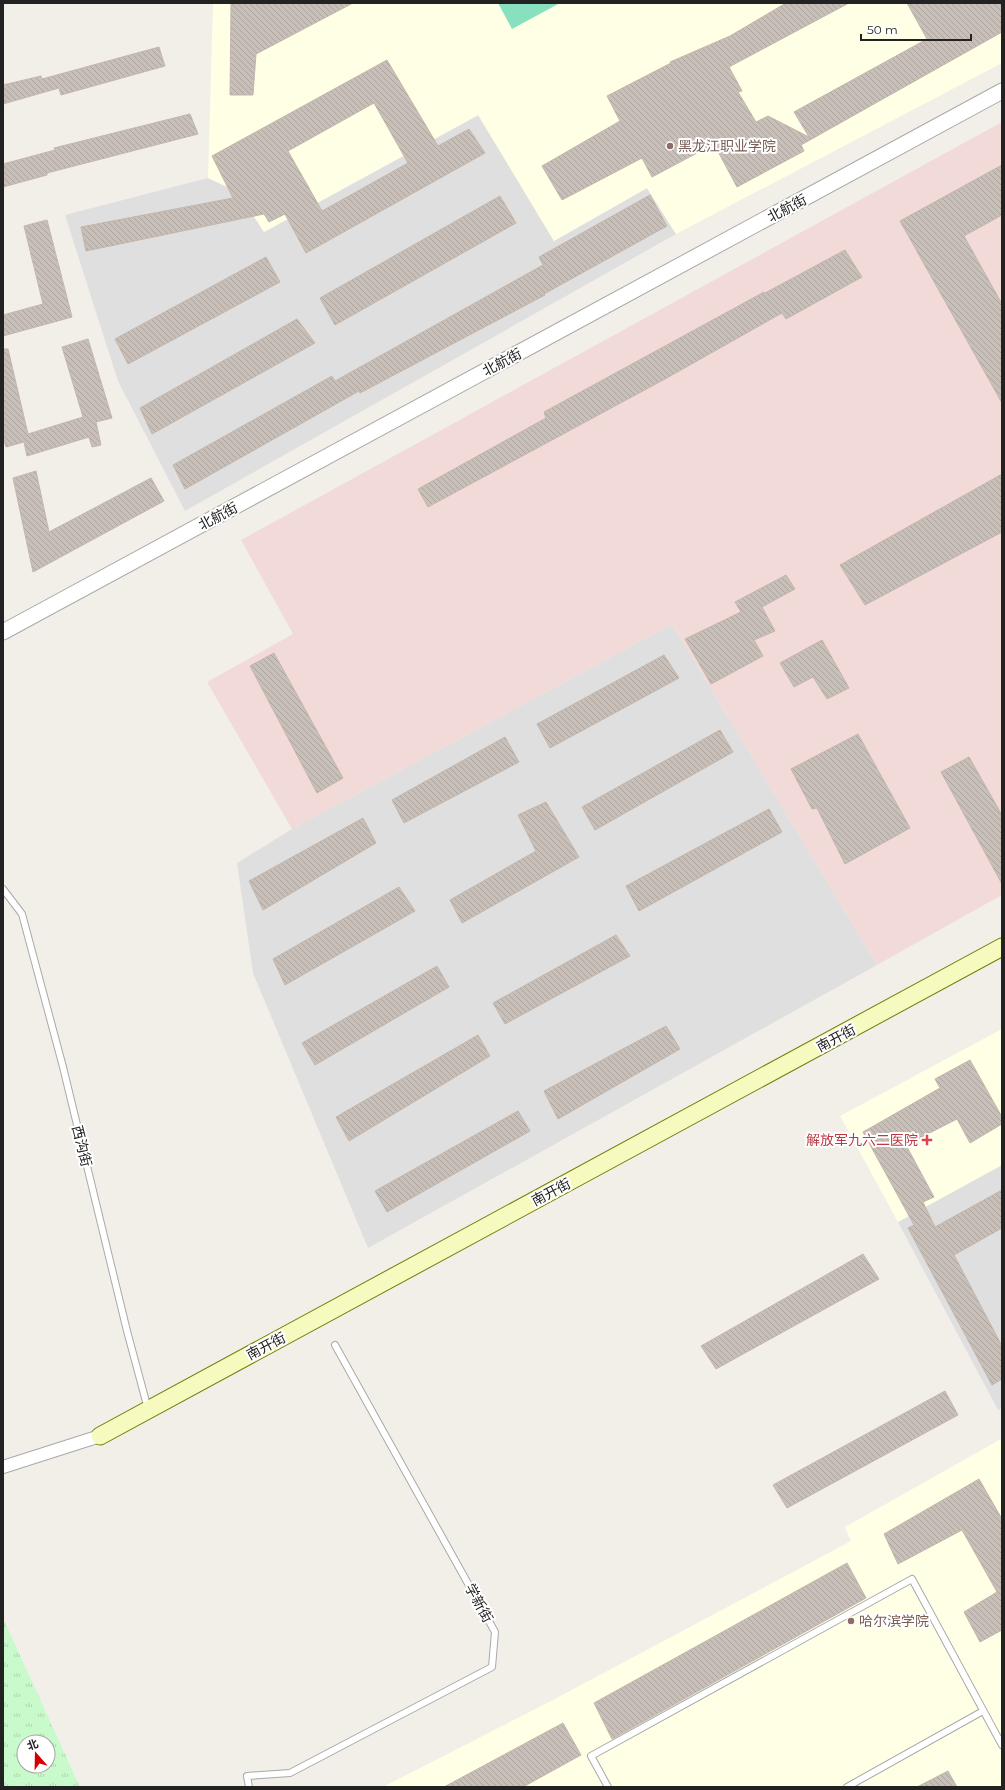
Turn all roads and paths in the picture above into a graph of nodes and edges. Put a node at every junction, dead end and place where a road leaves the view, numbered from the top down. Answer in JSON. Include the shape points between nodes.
{"nodes":[{"id":1,"x":1002,"y":91,"type":"edge"},
{"id":2,"x":3,"y":632,"type":"edge"},
{"id":3,"x":3,"y":889,"type":"edge"},
{"id":4,"x":1002,"y":947,"type":"edge"},
{"id":5,"x":335,"y":1345,"type":"dead end"},
{"id":6,"x":148,"y":1410,"type":"junction"},
{"id":7,"x":100,"y":1436,"type":"joint"},
{"id":8,"x":3,"y":1467,"type":"edge"},
{"id":9,"x":983,"y":1711,"type":"junction"},
{"id":10,"x":1002,"y":1745,"type":"edge"},
{"id":11,"x":249,"y":1787,"type":"edge"},
{"id":12,"x":608,"y":1787,"type":"edge"},
{"id":13,"x":846,"y":1787,"type":"edge"}],
"edges":[{"from":1,"to":2,"type":"street","name":"北航街"},
{"from":3,"to":6,"type":"lane","name":"西沟街","via":[[22,914],[63,1067]]},
{"from":4,"to":6,"type":"main road","name":"南开街"},
{"from":5,"to":11,"type":"lane","name":"学新街","via":[[495,1632],[492,1667],[290,1773],[247,1776]]},
{"from":6,"to":7,"type":"main road","name":"南开街"},
{"from":7,"to":8,"type":"street"},
{"from":9,"to":10,"type":"lane"},
{"from":9,"to":12,"type":"lane","via":[[912,1579],[591,1756]]},
{"from":9,"to":13,"type":"lane"}]}
